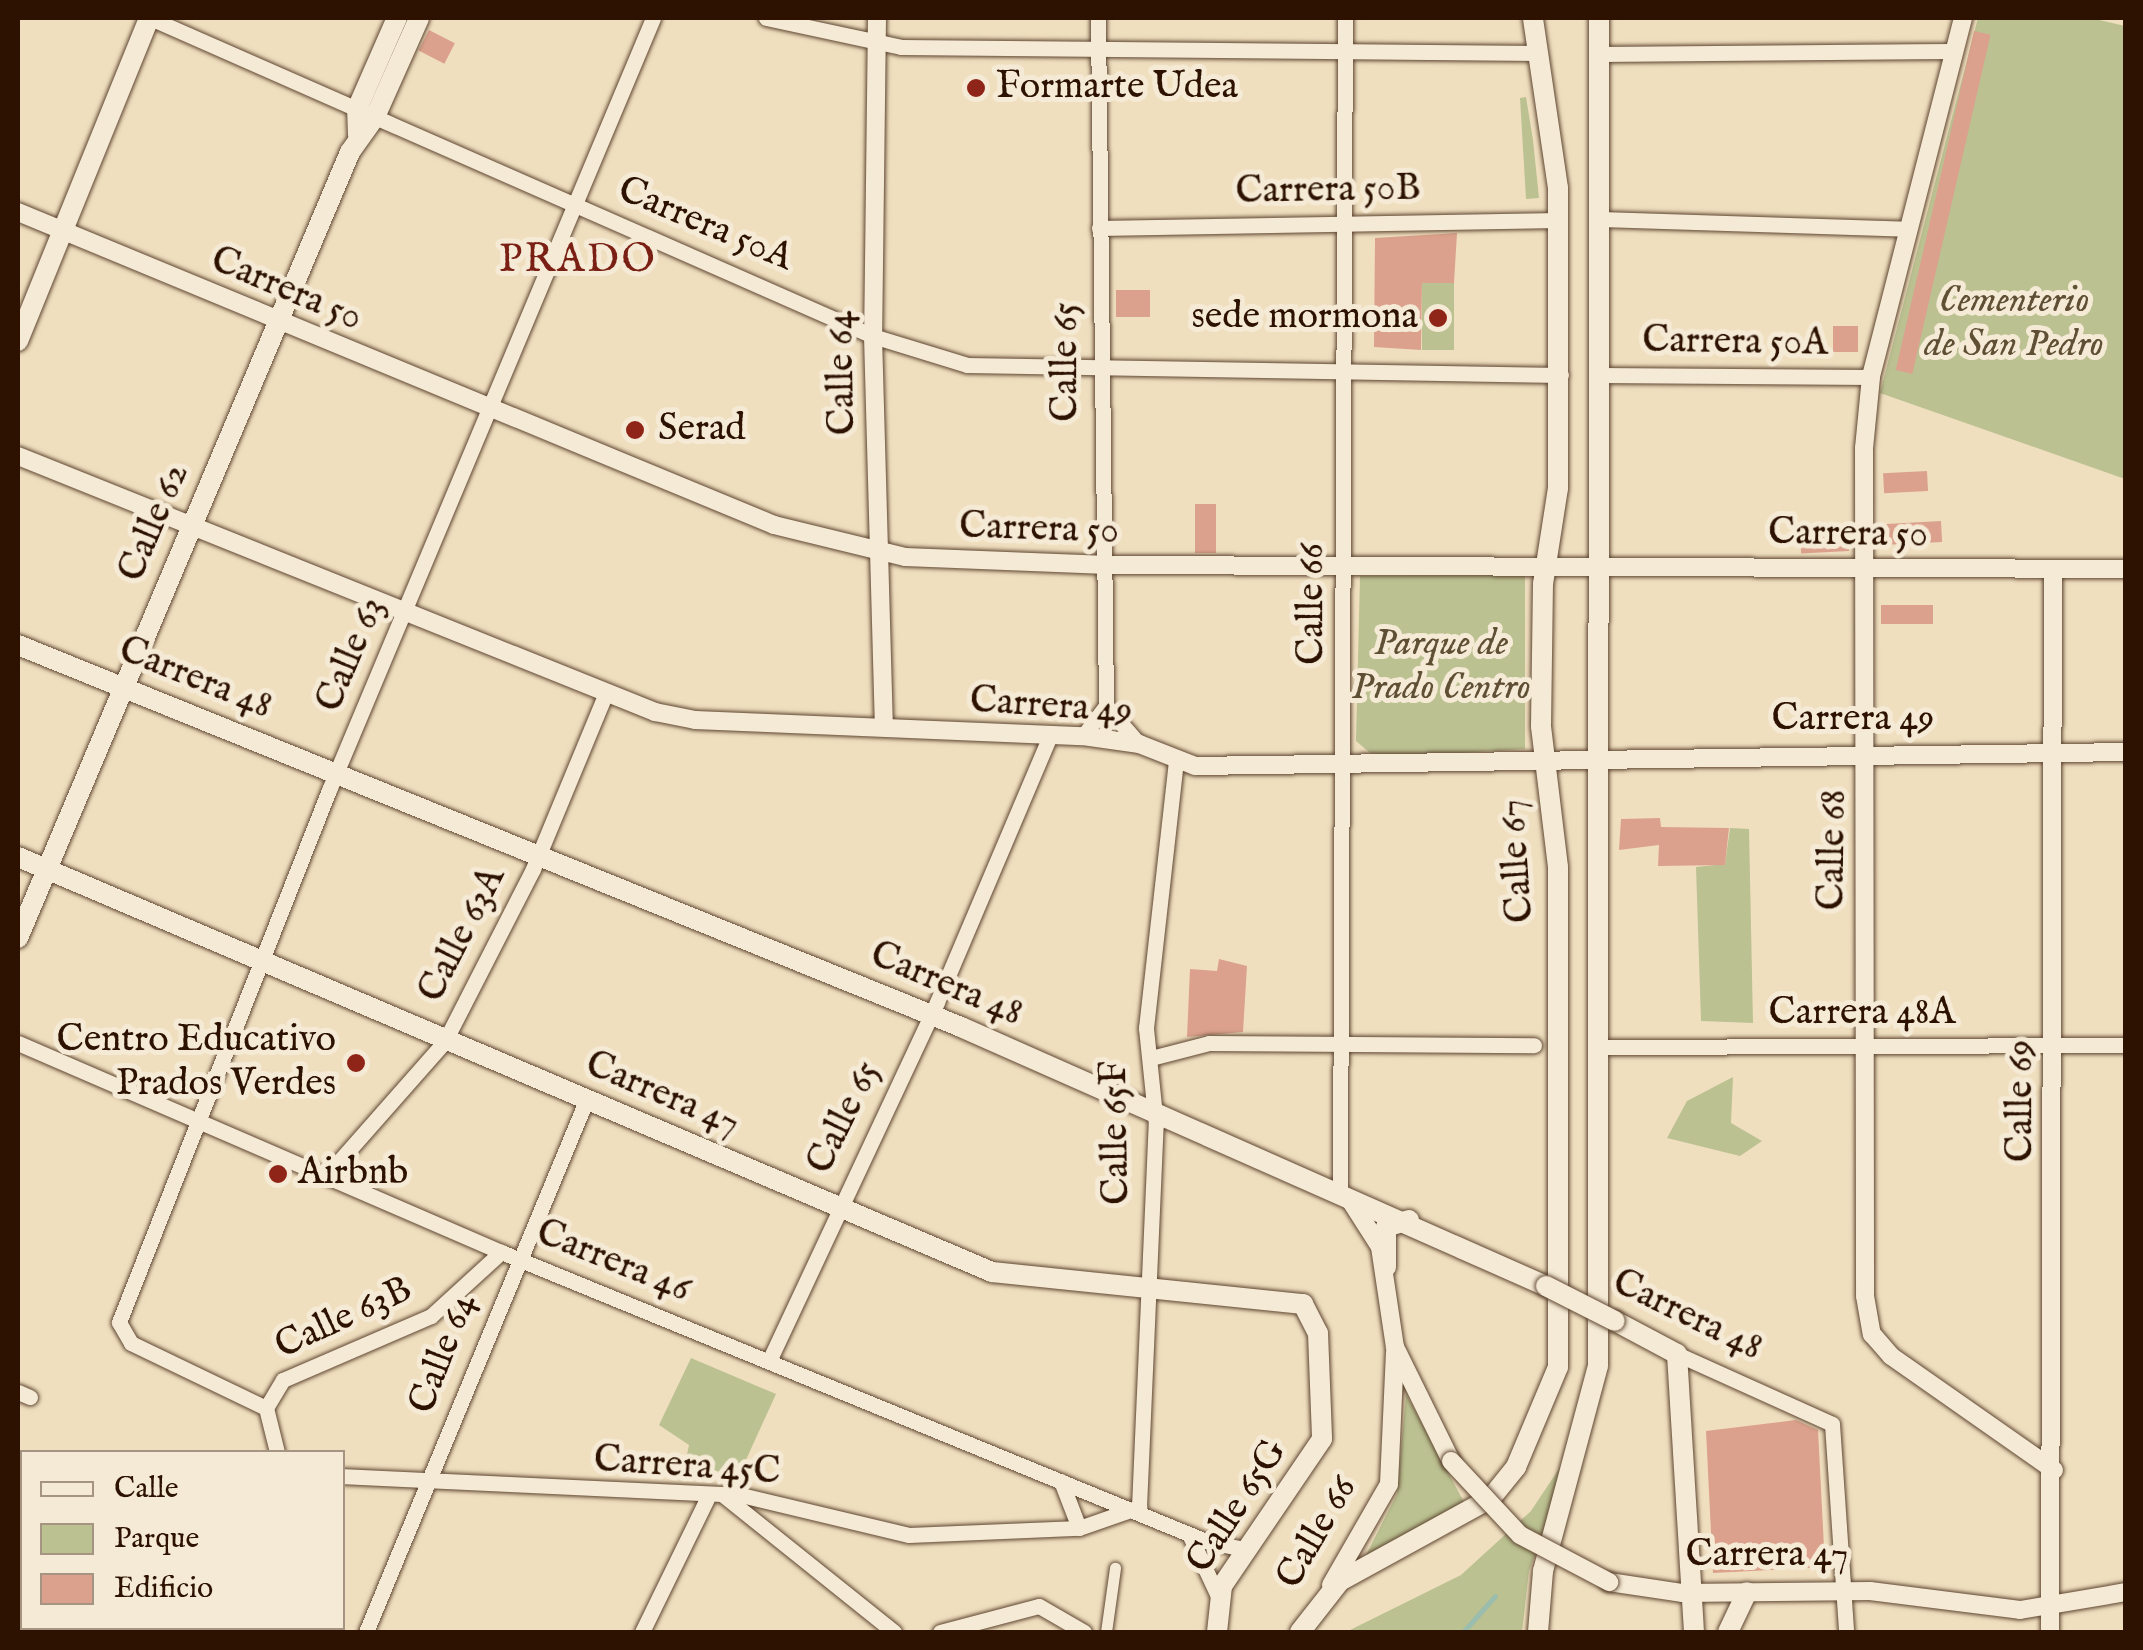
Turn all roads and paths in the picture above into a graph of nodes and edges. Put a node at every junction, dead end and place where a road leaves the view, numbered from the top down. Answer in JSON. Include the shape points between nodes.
{"nodes":[{"id":1,"x":150,"y":18,"type":"edge"},
{"id":2,"x":397,"y":18,"type":"edge"},
{"id":3,"x":419,"y":18,"type":"edge"},
{"id":4,"x":653,"y":18,"type":"edge"},
{"id":5,"x":766,"y":18,"type":"edge"},
{"id":6,"x":877,"y":18,"type":"edge"},
{"id":7,"x":1098,"y":18,"type":"edge"},
{"id":8,"x":1346,"y":18,"type":"edge"},
{"id":9,"x":1533,"y":18,"type":"edge"},
{"id":10,"x":1599,"y":18,"type":"edge"},
{"id":11,"x":1963,"y":18,"type":"edge"},
{"id":12,"x":876,"y":45,"type":"junction"},
{"id":13,"x":1098,"y":46,"type":"junction"},
{"id":14,"x":1346,"y":48,"type":"junction"},
{"id":15,"x":1954,"y":51,"type":"junction"},
{"id":16,"x":1539,"y":53,"type":"junction"},
{"id":17,"x":1599,"y":54,"type":"junction"},
{"id":18,"x":366,"y":113,"type":"junction"},
{"id":19,"x":575,"y":205,"type":"junction"},
{"id":20,"x":18,"y":212,"type":"edge"},
{"id":21,"x":1597,"y":219,"type":"junction"},
{"id":22,"x":1559,"y":220,"type":"junction"},
{"id":23,"x":1348,"y":222,"type":"junction"},
{"id":24,"x":1099,"y":228,"type":"junction"},
{"id":25,"x":1907,"y":228,"type":"junction"},
{"id":26,"x":60,"y":229,"type":"junction"},
{"id":27,"x":278,"y":323,"type":"junction"},
{"id":28,"x":873,"y":336,"type":"junction"},
{"id":29,"x":18,"y":340,"type":"edge"},
{"id":30,"x":1100,"y":369,"type":"junction"},
{"id":31,"x":1348,"y":372,"type":"junction"},
{"id":32,"x":1561,"y":375,"type":"junction"},
{"id":33,"x":1598,"y":375,"type":"junction"},
{"id":34,"x":1871,"y":377,"type":"junction"},
{"id":35,"x":490,"y":410,"type":"junction"},
{"id":36,"x":18,"y":456,"type":"edge"},
{"id":37,"x":192,"y":527,"type":"junction"},
{"id":38,"x":880,"y":552,"type":"junction"},
{"id":39,"x":1101,"y":565,"type":"junction"},
{"id":40,"x":1598,"y":565,"type":"junction"},
{"id":41,"x":1348,"y":566,"type":"junction"},
{"id":42,"x":1545,"y":566,"type":"junction"},
{"id":43,"x":1865,"y":568,"type":"junction"},
{"id":44,"x":2053,"y":569,"type":"junction"},
{"id":45,"x":2126,"y":569,"type":"edge"},
{"id":46,"x":406,"y":612,"type":"junction"},
{"id":47,"x":18,"y":645,"type":"edge"},
{"id":48,"x":122,"y":688,"type":"junction"},
{"id":49,"x":606,"y":693,"type":"junction"},
{"id":50,"x":1106,"y":706,"type":"junction"},
{"id":51,"x":884,"y":727,"type":"junction"},
{"id":52,"x":1083,"y":736,"type":"junction"},
{"id":53,"x":1048,"y":738,"type":"junction"},
{"id":54,"x":1139,"y":744,"type":"junction"},
{"id":55,"x":2054,"y":752,"type":"junction"},
{"id":56,"x":2126,"y":752,"type":"edge"},
{"id":57,"x":1866,"y":753,"type":"junction"},
{"id":58,"x":1598,"y":758,"type":"junction"},
{"id":59,"x":1176,"y":760,"type":"junction"},
{"id":60,"x":1545,"y":761,"type":"junction"},
{"id":61,"x":1347,"y":764,"type":"junction"},
{"id":62,"x":336,"y":777,"type":"junction"},
{"id":63,"x":18,"y":858,"type":"edge"},
{"id":64,"x":538,"y":858,"type":"junction"},
{"id":65,"x":46,"y":870,"type":"junction"},
{"id":66,"x":18,"y":938,"type":"edge"},
{"id":67,"x":262,"y":964,"type":"junction"},
{"id":68,"x":930,"y":1015,"type":"junction"},
{"id":69,"x":444,"y":1041,"type":"junction"},
{"id":70,"x":1346,"y":1042,"type":"junction"},
{"id":71,"x":18,"y":1043,"type":"edge"},
{"id":72,"x":2126,"y":1045,"type":"edge"},
{"id":73,"x":1534,"y":1046,"type":"dead end"},
{"id":74,"x":1863,"y":1046,"type":"junction"},
{"id":75,"x":2055,"y":1046,"type":"junction"},
{"id":76,"x":1599,"y":1047,"type":"junction"},
{"id":77,"x":1151,"y":1058,"type":"junction"},
{"id":78,"x":586,"y":1101,"type":"junction"},
{"id":79,"x":1156,"y":1110,"type":"junction"},
{"id":80,"x":200,"y":1121,"type":"junction"},
{"id":81,"x":327,"y":1175,"type":"junction"},
{"id":82,"x":1340,"y":1191,"type":"junction"},
{"id":83,"x":838,"y":1208,"type":"junction"},
{"id":84,"x":1409,"y":1220,"type":"junction"},
{"id":85,"x":508,"y":1255,"type":"junction"},
{"id":86,"x":1386,"y":1267,"type":"junction"},
{"id":87,"x":1148,"y":1291,"type":"junction"},
{"id":88,"x":1303,"y":1304,"type":"joint"},
{"id":89,"x":1395,"y":1346,"type":"junction"},
{"id":90,"x":1677,"y":1354,"type":"junction"},
{"id":91,"x":769,"y":1361,"type":"junction"},
{"id":92,"x":266,"y":1408,"type":"junction"},
{"id":93,"x":276,"y":1450,"type":"edge"},
{"id":94,"x":2054,"y":1470,"type":"junction"},
{"id":95,"x":345,"y":1476,"type":"edge"},
{"id":96,"x":1061,"y":1481,"type":"junction"},
{"id":97,"x":428,"y":1482,"type":"junction"},
{"id":98,"x":715,"y":1497,"type":"junction"},
{"id":99,"x":1140,"y":1508,"type":"junction"},
{"id":100,"x":1078,"y":1528,"type":"junction"},
{"id":101,"x":1188,"y":1533,"type":"junction"},
{"id":102,"x":1244,"y":1549,"type":"junction"},
{"id":103,"x":1115,"y":1568,"type":"dead end"},
{"id":104,"x":1328,"y":1590,"type":"junction"},
{"id":105,"x":1843,"y":1590,"type":"junction"},
{"id":106,"x":1747,"y":1592,"type":"junction"},
{"id":107,"x":2126,"y":1592,"type":"edge"},
{"id":108,"x":1691,"y":1593,"type":"junction"},
{"id":109,"x":1218,"y":1596,"type":"junction"},
{"id":110,"x":2054,"y":1608,"type":"junction"},
{"id":111,"x":366,"y":1632,"type":"edge"},
{"id":112,"x":642,"y":1632,"type":"edge"},
{"id":113,"x":894,"y":1632,"type":"edge"},
{"id":114,"x":940,"y":1632,"type":"edge"},
{"id":115,"x":1084,"y":1632,"type":"edge"},
{"id":116,"x":1106,"y":1632,"type":"edge"},
{"id":117,"x":1218,"y":1632,"type":"edge"},
{"id":118,"x":1300,"y":1632,"type":"edge"},
{"id":119,"x":1538,"y":1632,"type":"edge"},
{"id":120,"x":1694,"y":1632,"type":"edge"},
{"id":121,"x":1728,"y":1632,"type":"edge"},
{"id":122,"x":1846,"y":1632,"type":"edge"},
{"id":123,"x":2050,"y":1632,"type":"edge"}],
"edges":[{"from":1,"to":18,"type":"street","name":"Carrera 50A"},
{"from":1,"to":26,"type":"main road"},
{"from":2,"to":18,"type":"main road","name":"Calle 62"},
{"from":3,"to":18,"type":"main road","name":"Calle 62"},
{"from":4,"to":19,"type":"street","name":"Calle 63"},
{"from":5,"to":12,"type":"street"},
{"from":6,"to":12,"type":"street","name":"Calle 64"},
{"from":7,"to":13,"type":"street","name":"Calle 65"},
{"from":8,"to":14,"type":"street","name":"Calle 66"},
{"from":9,"to":16,"type":"main road","name":"Calle 67"},
{"from":10,"to":17,"type":"main road","name":"Calle 67"},
{"from":11,"to":15,"type":"street","name":"Calle 68"},
{"from":12,"to":13,"type":"street"},
{"from":12,"to":28,"type":"street","name":"Calle 64"},
{"from":13,"to":14,"type":"street"},
{"from":13,"to":24,"type":"street","name":"Calle 65"},
{"from":14,"to":16,"type":"street"},
{"from":14,"to":23,"type":"street","name":"Calle 66"},
{"from":15,"to":17,"type":"street"},
{"from":15,"to":25,"type":"street","name":"Calle 68"},
{"from":16,"to":22,"type":"main road","name":"Calle 67"},
{"from":17,"to":21,"type":"main road","name":"Calle 67"},
{"from":18,"to":19,"type":"street","name":"Carrera 50A"},
{"from":18,"to":27,"type":"main road","name":"Calle 62"},
{"from":19,"to":28,"type":"street","name":"Carrera 50A"},
{"from":19,"to":35,"type":"street","name":"Calle 63"},
{"from":20,"to":26,"type":"street","name":"Carrera 50"},
{"from":21,"to":25,"type":"street"},
{"from":21,"to":33,"type":"main road","name":"Calle 67"},
{"from":22,"to":23,"type":"street","name":"Carrera 50B"},
{"from":22,"to":32,"type":"main road","name":"Calle 67"},
{"from":23,"to":24,"type":"street","name":"Carrera 50B"},
{"from":23,"to":31,"type":"street","name":"Calle 66"},
{"from":24,"to":30,"type":"street","name":"Calle 65"},
{"from":25,"to":34,"type":"street","name":"Calle 68"},
{"from":26,"to":27,"type":"street","name":"Carrera 50"},
{"from":26,"to":29,"type":"main road"},
{"from":27,"to":35,"type":"street","name":"Carrera 50"},
{"from":27,"to":37,"type":"main road","name":"Calle 62"},
{"from":28,"to":30,"type":"street","name":"Carrera 50A","via":[[966,365]]},
{"from":28,"to":38,"type":"street","name":"Calle 64"},
{"from":30,"to":31,"type":"street","name":"Carrera 50A"},
{"from":30,"to":39,"type":"street","name":"Calle 65"},
{"from":31,"to":32,"type":"street","name":"Carrera 50A"},
{"from":31,"to":41,"type":"street","name":"Calle 66"},
{"from":32,"to":42,"type":"main road","name":"Calle 67","via":[[1558,488]]},
{"from":33,"to":34,"type":"street","name":"Carrera 50A"},
{"from":33,"to":40,"type":"main road","name":"Calle 67"},
{"from":34,"to":43,"type":"street","name":"Calle 68"},
{"from":35,"to":38,"type":"street","name":"Carrera 50","via":[[774,525]]},
{"from":35,"to":46,"type":"street","name":"Calle 63"},
{"from":36,"to":37,"type":"street","name":"Carrera 49"},
{"from":37,"to":46,"type":"street","name":"Carrera 49"},
{"from":37,"to":48,"type":"main road","name":"Calle 62"},
{"from":38,"to":39,"type":"street","name":"Carrera 50"},
{"from":38,"to":51,"type":"street","name":"Calle 64"},
{"from":39,"to":41,"type":"street","name":"Carrera 50"},
{"from":39,"to":50,"type":"street","name":"Calle 65"},
{"from":40,"to":42,"type":"street","name":"Carrera 50"},
{"from":40,"to":43,"type":"street","name":"Carrera 50"},
{"from":40,"to":58,"type":"main road","name":"Calle 67"},
{"from":41,"to":42,"type":"street","name":"Carrera 50"},
{"from":41,"to":61,"type":"street","name":"Calle 66"},
{"from":42,"to":60,"type":"main road","name":"Calle 67"},
{"from":43,"to":44,"type":"street","name":"Carrera 50"},
{"from":43,"to":57,"type":"street","name":"Calle 68"},
{"from":44,"to":45,"type":"street","name":"Carrera 50"},
{"from":44,"to":55,"type":"street","name":"Calle 69"},
{"from":46,"to":49,"type":"street","name":"Carrera 49"},
{"from":46,"to":62,"type":"street","name":"Calle 63"},
{"from":47,"to":48,"type":"main road","name":"Carrera 48"},
{"from":48,"to":62,"type":"main road","name":"Carrera 48"},
{"from":48,"to":65,"type":"main road","name":"Calle 62"},
{"from":49,"to":51,"type":"street","name":"Carrera 49","via":[[694,720]]},
{"from":49,"to":64,"type":"street","name":"Calle 63A"},
{"from":50,"to":52,"type":"street"},
{"from":50,"to":54,"type":"street"},
{"from":51,"to":53,"type":"street","name":"Carrera 49"},
{"from":52,"to":53,"type":"street","name":"Carrera 49"},
{"from":52,"to":54,"type":"street","name":"Carrera 49"},
{"from":53,"to":68,"type":"street","name":"Calle 65"},
{"from":54,"to":59,"type":"street","name":"Carrera 49"},
{"from":55,"to":56,"type":"street","name":"Carrera 49"},
{"from":55,"to":57,"type":"street","name":"Carrera 49"},
{"from":55,"to":75,"type":"street","name":"Calle 69"},
{"from":57,"to":58,"type":"street","name":"Carrera 49"},
{"from":57,"to":74,"type":"street","name":"Calle 68"},
{"from":58,"to":60,"type":"street","name":"Carrera 49"},
{"from":58,"to":76,"type":"main road","name":"Calle 67"},
{"from":59,"to":61,"type":"street","name":"Carrera 49","via":[[1194,766]]},
{"from":59,"to":77,"type":"street","name":"Calle 65F","via":[[1146,1028]]},
{"from":60,"to":61,"type":"street","name":"Carrera 49"},
{"from":60,"to":104,"type":"main road","name":"Calle 67","via":[[1558,867],[1556,1376],[1516,1467],[1490,1498]]},
{"from":61,"to":70,"type":"street","name":"Calle 66"},
{"from":62,"to":64,"type":"main road","name":"Carrera 48"},
{"from":62,"to":67,"type":"street","name":"Calle 63"},
{"from":63,"to":65,"type":"main road","name":"Carrera 47"},
{"from":64,"to":68,"type":"main road","name":"Carrera 48"},
{"from":64,"to":69,"type":"street","name":"Calle 63A"},
{"from":65,"to":66,"type":"main road","name":"Calle 62"},
{"from":65,"to":67,"type":"main road","name":"Carrera 47"},
{"from":67,"to":69,"type":"main road","name":"Carrera 47"},
{"from":67,"to":80,"type":"street","name":"Calle 63"},
{"from":68,"to":79,"type":"main road","name":"Carrera 48"},
{"from":68,"to":83,"type":"street","name":"Calle 65"},
{"from":69,"to":78,"type":"main road","name":"Carrera 47"},
{"from":69,"to":81,"type":"street","name":"Calle 63A"},
{"from":70,"to":73,"type":"street"},
{"from":70,"to":77,"type":"street","via":[[1195,1044]]},
{"from":70,"to":82,"type":"street","name":"Calle 66"},
{"from":71,"to":80,"type":"street","name":"Carrera 46"},
{"from":72,"to":75,"type":"street","name":"Carrera 48A"},
{"from":74,"to":75,"type":"street","name":"Carrera 48A"},
{"from":74,"to":76,"type":"street","name":"Carrera 48A"},
{"from":74,"to":94,"type":"street","name":"Calle 68","via":[[1872,1334]]},
{"from":75,"to":94,"type":"street","name":"Calle 69"},
{"from":76,"to":119,"type":"main road","name":"Calle 67","via":[[1597,1376],[1544,1571]]},
{"from":77,"to":79,"type":"street","name":"Calle 65F"},
{"from":78,"to":83,"type":"main road","name":"Carrera 47"},
{"from":78,"to":85,"type":"street","name":"Calle 64"},
{"from":79,"to":82,"type":"main road","name":"Carrera 48"},
{"from":79,"to":87,"type":"street","name":"Calle 65F"},
{"from":80,"to":81,"type":"street","name":"Carrera 46"},
{"from":80,"to":92,"type":"street","name":"Calle 63","via":[[120,1322],[131,1344]]},
{"from":81,"to":85,"type":"street","name":"Carrera 46"},
{"from":82,"to":84,"type":"main road","name":"Carrera 48"},
{"from":82,"to":86,"type":"street","via":[[1358,1207]]},
{"from":83,"to":87,"type":"main road","name":"Carrera 47","via":[[1012,1278]]},
{"from":83,"to":91,"type":"street","name":"Calle 65"},
{"from":84,"to":86,"type":"main road","via":[[1386,1227]]},
{"from":84,"to":90,"type":"main road","name":"Carrera 48","bridge":true},
{"from":85,"to":91,"type":"street","name":"Carrera 46"},
{"from":85,"to":92,"type":"street","name":"Calle 63B","via":[[432,1316],[283,1380]]},
{"from":85,"to":97,"type":"street","name":"Calle 64"},
{"from":86,"to":89,"type":"street"},
{"from":87,"to":88,"type":"main road","name":"Carrera 47"},
{"from":87,"to":99,"type":"street","name":"Calle 65F"},
{"from":88,"to":102,"type":"main road","name":"Calle 65G","via":[[1318,1333],[1322,1439]]},
{"from":89,"to":104,"type":"street","name":"Calle 66","via":[[1388,1484]]},
{"from":89,"to":108,"type":"street","name":"Carrera 47","bridge":true,"via":[[1452,1461],[1520,1534],[1609,1582]]},
{"from":90,"to":105,"type":"street","name":"Carrera 48","via":[[1832,1424]]},
{"from":90,"to":108,"type":"main road"},
{"from":91,"to":96,"type":"street","name":"Carrera 46"},
{"from":92,"to":93,"type":"street"},
{"from":94,"to":110,"type":"street","name":"Calle 69"},
{"from":95,"to":97,"type":"street","name":"Carrera 45C"},
{"from":96,"to":99,"type":"street","name":"Carrera 46"},
{"from":96,"to":100,"type":"street"},
{"from":97,"to":98,"type":"street","name":"Carrera 45C"},
{"from":97,"to":111,"type":"street","name":"Calle 64"},
{"from":98,"to":100,"type":"street","name":"Carrera 45C","via":[[909,1535]]},
{"from":98,"to":112,"type":"street"},
{"from":98,"to":113,"type":"street"},
{"from":99,"to":100,"type":"street","name":"Carrera 45C"},
{"from":99,"to":101,"type":"street","name":"Carrera 46"},
{"from":101,"to":102,"type":"street","name":"Carrera 46"},
{"from":101,"to":109,"type":"street"},
{"from":102,"to":109,"type":"main road","name":"Calle 65G"},
{"from":103,"to":116,"type":"street"},
{"from":104,"to":118,"type":"main road","name":"Calle 66"},
{"from":105,"to":106,"type":"street","name":"Carrera 47"},
{"from":105,"to":110,"type":"street","name":"Carrera 47"},
{"from":105,"to":122,"type":"street"},
{"from":106,"to":108,"type":"street","name":"Carrera 47"},
{"from":106,"to":121,"type":"main road"},
{"from":107,"to":110,"type":"street","name":"Carrera 47"},
{"from":108,"to":120,"type":"main road"},
{"from":109,"to":117,"type":"main road","name":"Calle 65G"},
{"from":110,"to":123,"type":"street","name":"Calle 69"},
{"from":114,"to":115,"type":"street","via":[[1039,1606]]}]}
